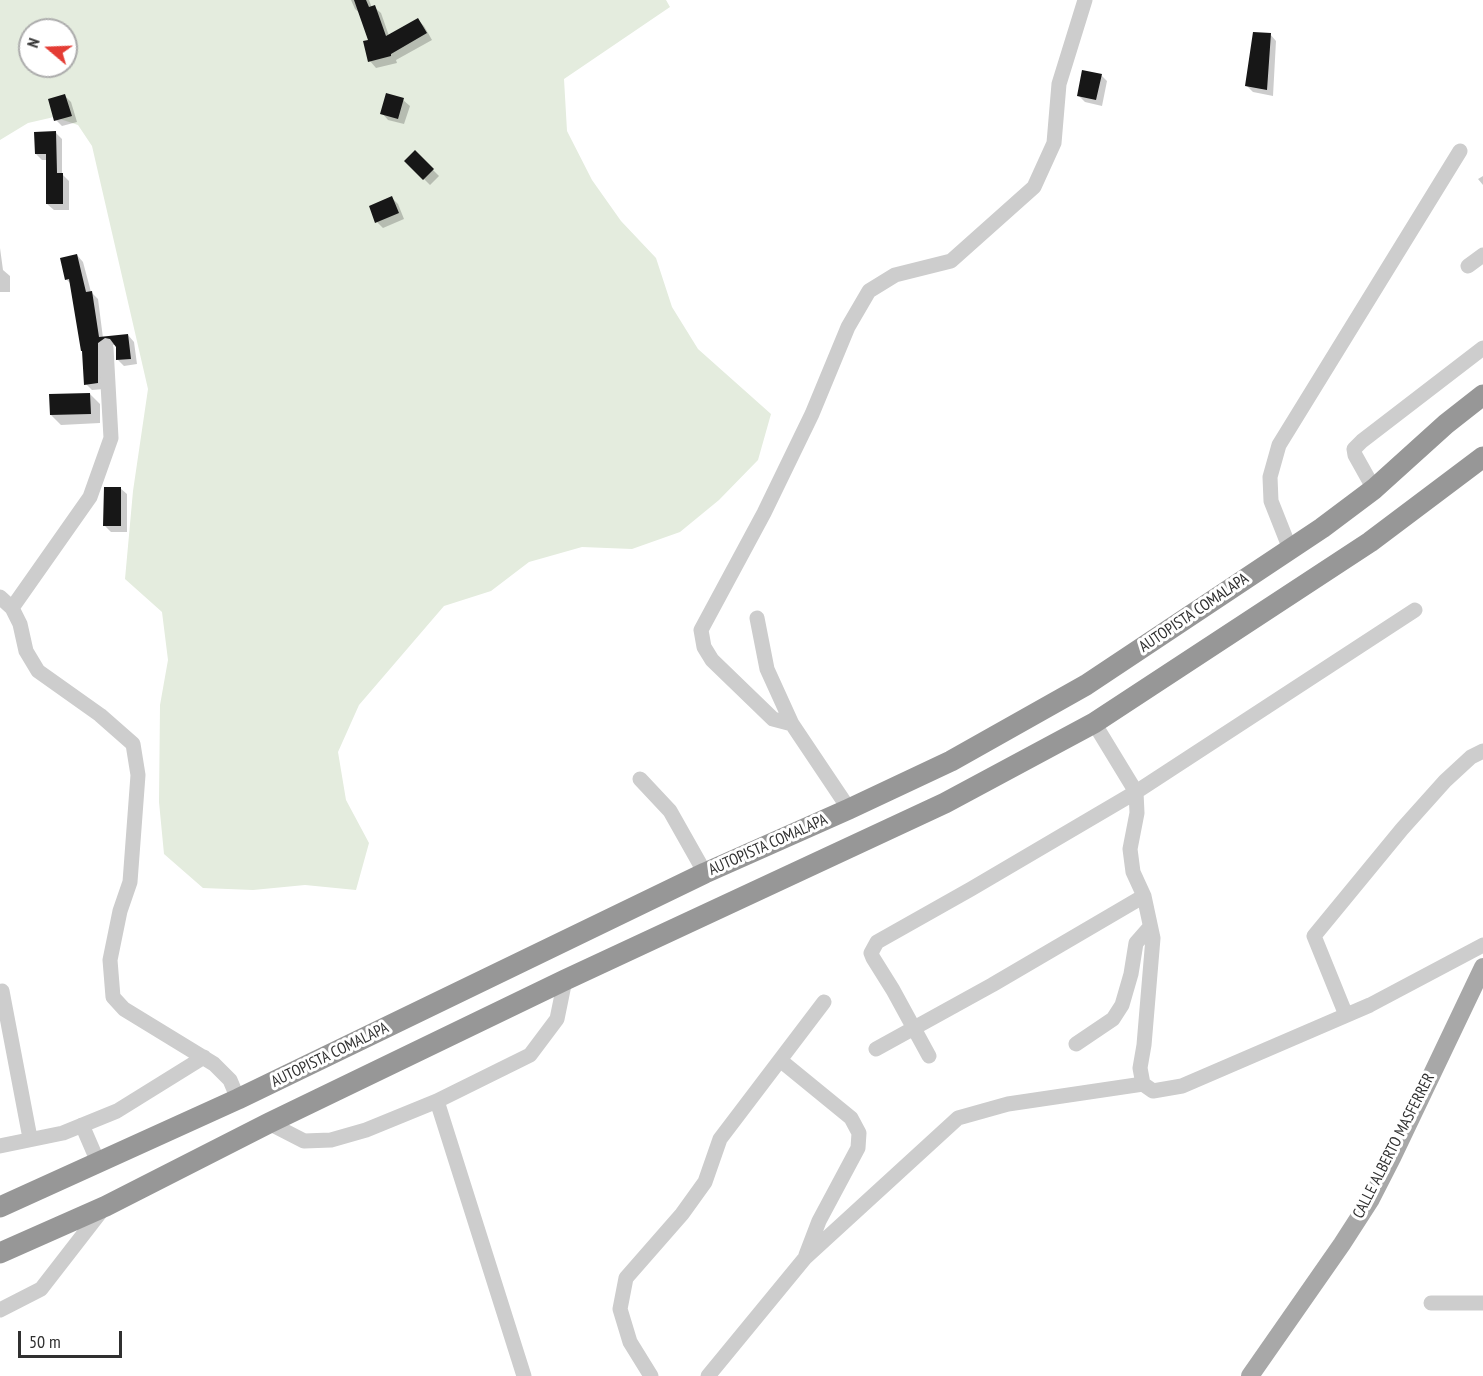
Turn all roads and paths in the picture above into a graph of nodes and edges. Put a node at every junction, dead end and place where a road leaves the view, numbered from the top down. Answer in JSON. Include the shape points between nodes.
{"nodes":[{"id":1,"x":1085,"y":0,"type":"edge"},
{"id":2,"x":1460,"y":151,"type":"dead end"},
{"id":3,"x":1483,"y":255,"type":"edge"},
{"id":4,"x":1468,"y":266,"type":"dead end"},
{"id":5,"x":106,"y":348,"type":"dead end"},
{"id":6,"x":1483,"y":348,"type":"edge"},
{"id":7,"x":1483,"y":395,"type":"edge"},
{"id":8,"x":1483,"y":457,"type":"edge"},
{"id":9,"x":1374,"y":489,"type":"junction"},
{"id":10,"x":1290,"y":549,"type":"junction"},
{"id":11,"x":0,"y":597,"type":"edge"},
{"id":12,"x":12,"y":608,"type":"junction"},
{"id":13,"x":1415,"y":610,"type":"dead end"},
{"id":14,"x":757,"y":618,"type":"dead end"},
{"id":15,"x":1094,"y":723,"type":"junction"},
{"id":16,"x":792,"y":724,"type":"junction"},
{"id":17,"x":1483,"y":752,"type":"edge"},
{"id":18,"x":640,"y":779,"type":"dead end"},
{"id":19,"x":1136,"y":792,"type":"junction"},
{"id":20,"x":849,"y":809,"type":"junction"},
{"id":21,"x":705,"y":873,"type":"junction"},
{"id":22,"x":1144,"y":896,"type":"junction"},
{"id":23,"x":1150,"y":927,"type":"junction"},
{"id":24,"x":1483,"y":945,"type":"edge"},
{"id":25,"x":1483,"y":967,"type":"edge"},
{"id":26,"x":565,"y":980,"type":"junction"},
{"id":27,"x":2,"y":991,"type":"dead end"},
{"id":28,"x":824,"y":1002,"type":"dead end"},
{"id":29,"x":1346,"y":1015,"type":"junction"},
{"id":30,"x":914,"y":1028,"type":"junction"},
{"id":31,"x":1076,"y":1044,"type":"dead end"},
{"id":32,"x":876,"y":1049,"type":"dead end"},
{"id":33,"x":929,"y":1056,"type":"dead end"},
{"id":34,"x":204,"y":1057,"type":"junction"},
{"id":35,"x":780,"y":1060,"type":"junction"},
{"id":36,"x":1143,"y":1084,"type":"junction"},
{"id":37,"x":238,"y":1099,"type":"junction"},
{"id":38,"x":437,"y":1101,"type":"junction"},
{"id":39,"x":268,"y":1123,"type":"junction"},
{"id":40,"x":82,"y":1125,"type":"junction"},
{"id":41,"x":30,"y":1138,"type":"junction"},
{"id":42,"x":0,"y":1146,"type":"edge"},
{"id":43,"x":98,"y":1162,"type":"junction"},
{"id":44,"x":106,"y":1206,"type":"junction"},
{"id":45,"x":0,"y":1207,"type":"edge"},
{"id":46,"x":0,"y":1253,"type":"edge"},
{"id":47,"x":805,"y":1258,"type":"junction"},
{"id":48,"x":1431,"y":1303,"type":"dead end"},
{"id":49,"x":1483,"y":1303,"type":"edge"},
{"id":50,"x":0,"y":1310,"type":"edge"},
{"id":51,"x":524,"y":1376,"type":"edge"},
{"id":52,"x":651,"y":1376,"type":"edge"},
{"id":53,"x":708,"y":1376,"type":"edge"},
{"id":54,"x":1250,"y":1376,"type":"edge"}],
"edges":[{"from":1,"to":16,"type":"street","via":[[1059,84],[1054,143],[1034,188],[951,261],[895,275],[869,291],[848,327],[764,513],[701,630],[704,647],[712,660],[773,718]]},
{"from":2,"to":10,"type":"street","via":[[1279,446],[1270,477],[1271,501]]},
{"from":3,"to":4,"type":"street"},
{"from":5,"to":12,"type":"street","via":[[111,438],[90,497]]},
{"from":6,"to":9,"type":"street","via":[[1354,449]]},
{"from":7,"to":9,"type":"highway","name":"AUTOPISTA COMALAPA"},
{"from":8,"to":15,"type":"highway","name":"AUTOPISTA COMALAPA","via":[[1370,542]]},
{"from":9,"to":10,"type":"highway","name":"AUTOPISTA COMALAPA"},
{"from":10,"to":20,"type":"highway","name":"AUTOPISTA COMALAPA","via":[[1086,685],[951,761]]},
{"from":11,"to":12,"type":"street"},
{"from":12,"to":34,"type":"street","via":[[26,651],[38,671],[133,744],[138,775],[130,882],[110,960],[113,997],[124,1009]]},
{"from":13,"to":19,"type":"street"},
{"from":14,"to":16,"type":"street","via":[[767,669]]},
{"from":15,"to":19,"type":"street"},
{"from":15,"to":26,"type":"highway","name":"AUTOPISTA COMALAPA","via":[[945,803]]},
{"from":16,"to":20,"type":"street"},
{"from":17,"to":29,"type":"street","via":[[1470,757],[1445,781],[1314,936]]},
{"from":18,"to":21,"type":"street","via":[[670,811]]},
{"from":19,"to":22,"type":"street","via":[[1137,813],[1130,849],[1132,872]]},
{"from":19,"to":30,"type":"street","via":[[877,942],[871,953],[873,958]]},
{"from":20,"to":21,"type":"highway","name":"AUTOPISTA COMALAPA"},
{"from":21,"to":37,"type":"highway","name":"AUTOPISTA COMALAPA"},
{"from":22,"to":23,"type":"street"},
{"from":22,"to":30,"type":"street"},
{"from":23,"to":31,"type":"street","via":[[1136,943],[1122,1005],[1113,1019]]},
{"from":23,"to":36,"type":"street","via":[[1151,968],[1140,1068]]},
{"from":24,"to":29,"type":"street"},
{"from":25,"to":54,"type":"main road","name":"CALLE ALBERTO MASFERRER","via":[[1371,1199]]},
{"from":26,"to":38,"type":"street","via":[[557,1019],[530,1055]]},
{"from":26,"to":39,"type":"highway","name":"AUTOPISTA COMALAPA"},
{"from":27,"to":41,"type":"street"},
{"from":28,"to":35,"type":"street"},
{"from":29,"to":36,"type":"street","via":[[1182,1086],[1153,1091]]},
{"from":30,"to":32,"type":"street"},
{"from":30,"to":33,"type":"street"},
{"from":34,"to":37,"type":"street","via":[[230,1080]]},
{"from":34,"to":40,"type":"street","via":[[117,1111]]},
{"from":35,"to":47,"type":"street","via":[[851,1118],[859,1133],[858,1148],[819,1221]]},
{"from":35,"to":52,"type":"street","via":[[720,1139],[705,1182],[626,1278],[620,1309],[630,1342]]},
{"from":36,"to":47,"type":"street","via":[[1008,1104],[958,1118]]},
{"from":37,"to":43,"type":"highway","name":"AUTOPISTA COMALAPA"},
{"from":38,"to":39,"type":"street","via":[[331,1140],[304,1141]]},
{"from":38,"to":51,"type":"street"},
{"from":39,"to":44,"type":"highway","name":"AUTOPISTA COMALAPA"},
{"from":40,"to":41,"type":"street","via":[[63,1133]]},
{"from":40,"to":43,"type":"street"},
{"from":41,"to":42,"type":"street"},
{"from":43,"to":45,"type":"highway","name":"AUTOPISTA COMALAPA"},
{"from":44,"to":46,"type":"highway","name":"AUTOPISTA COMALAPA"},
{"from":44,"to":50,"type":"street","via":[[41,1289]]},
{"from":47,"to":53,"type":"street"},
{"from":48,"to":49,"type":"street"}]}
